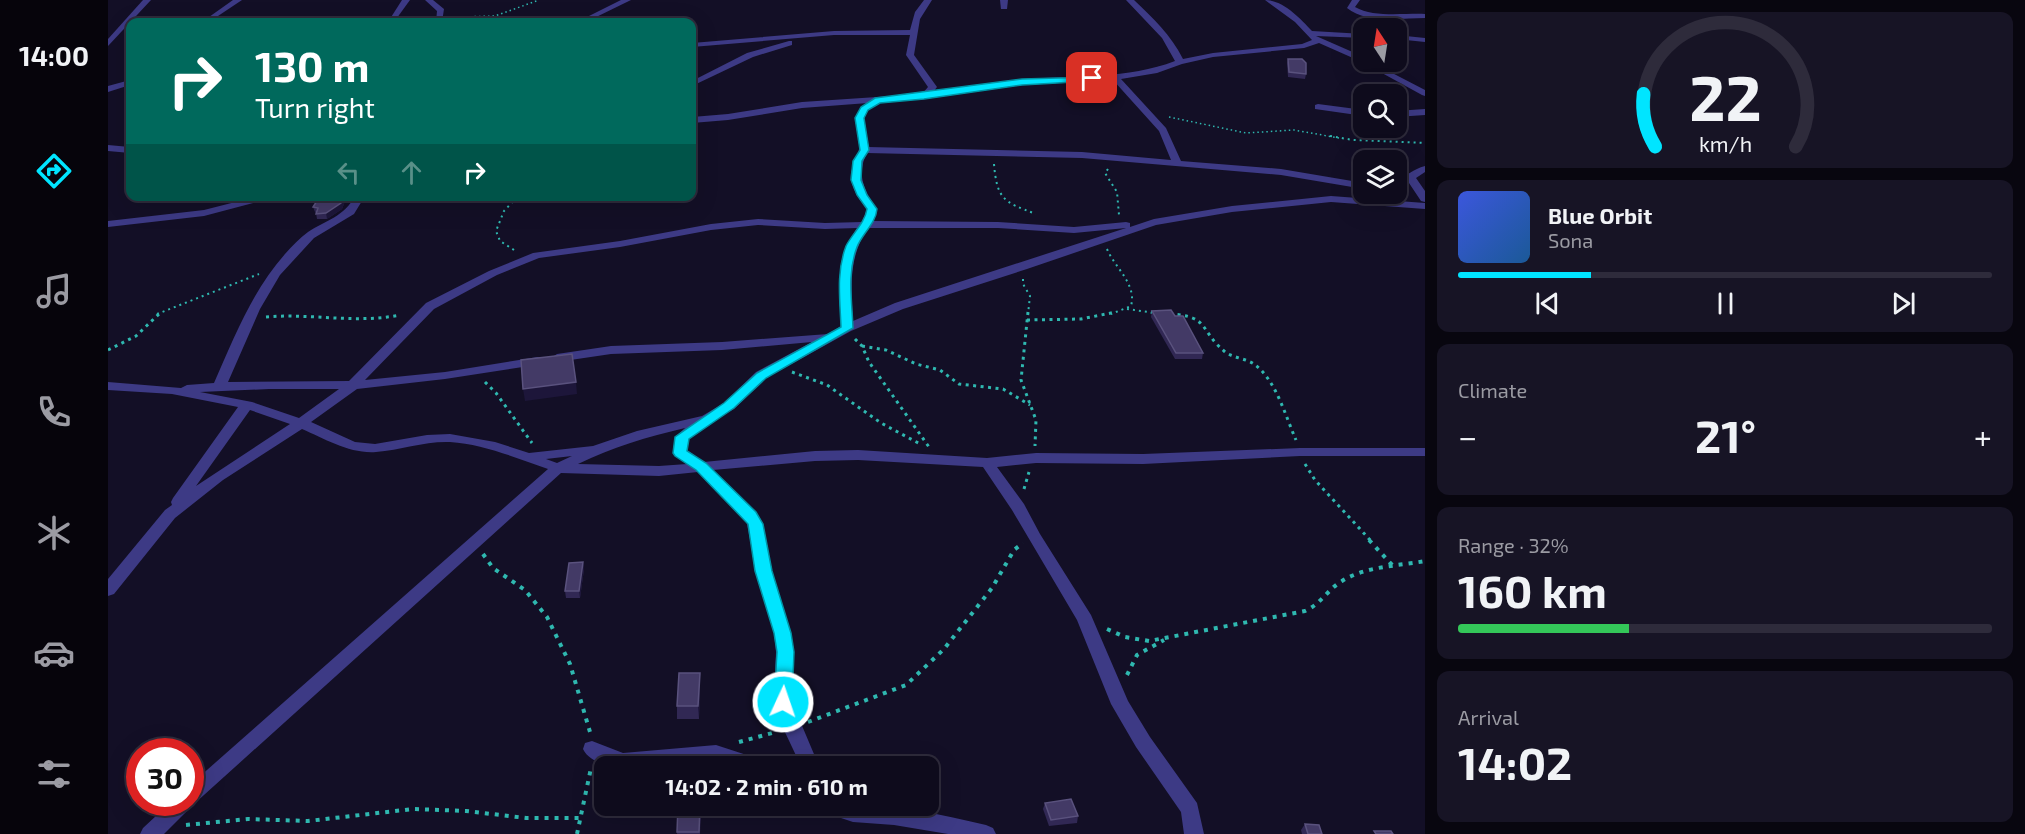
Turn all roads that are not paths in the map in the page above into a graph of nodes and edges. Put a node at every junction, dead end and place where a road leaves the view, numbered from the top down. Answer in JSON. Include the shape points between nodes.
{"nodes":[{"id":1,"x":147,"y":0,"type":"edge"},
{"id":2,"x":238,"y":0,"type":"edge"},
{"id":3,"x":406,"y":0,"type":"edge"},
{"id":4,"x":429,"y":0,"type":"edge"},
{"id":5,"x":627,"y":0,"type":"edge"},
{"id":6,"x":928,"y":0,"type":"edge"},
{"id":7,"x":1130,"y":0,"type":"edge"},
{"id":8,"x":1269,"y":0,"type":"edge"},
{"id":9,"x":1356,"y":0,"type":"edge"},
{"id":10,"x":1425,"y":16,"type":"edge"},
{"id":11,"x":133,"y":18,"type":"edge"},
{"id":12,"x":211,"y":18,"type":"edge"},
{"id":13,"x":395,"y":18,"type":"edge"},
{"id":14,"x":440,"y":18,"type":"edge"},
{"id":15,"x":589,"y":18,"type":"edge"},
{"id":16,"x":126,"y":26,"type":"edge"},
{"id":17,"x":913,"y":32,"type":"junction"},
{"id":18,"x":834,"y":33,"type":"junction"},
{"id":19,"x":1311,"y":33,"type":"junction"},
{"id":20,"x":1353,"y":35,"type":"edge"},
{"id":21,"x":1407,"y":38,"type":"edge"},
{"id":22,"x":1318,"y":40,"type":"junction"},
{"id":23,"x":1425,"y":40,"type":"edge"},
{"id":24,"x":108,"y":44,"type":"edge"},
{"id":25,"x":696,"y":45,"type":"edge"},
{"id":26,"x":1353,"y":56,"type":"edge"},
{"id":27,"x":1180,"y":62,"type":"junction"},
{"id":28,"x":1385,"y":72,"type":"edge"},
{"id":29,"x":126,"y":77,"type":"edge"},
{"id":30,"x":1116,"y":77,"type":"junction"},
{"id":31,"x":696,"y":82,"type":"edge"},
{"id":32,"x":126,"y":84,"type":"edge"},
{"id":33,"x":110,"y":88,"type":"edge"},
{"id":34,"x":1425,"y":93,"type":"edge"},
{"id":35,"x":924,"y":96,"type":"junction"},
{"id":36,"x":878,"y":100,"type":"junction"},
{"id":37,"x":1318,"y":107,"type":"dead end"},
{"id":38,"x":1353,"y":112,"type":"edge"},
{"id":39,"x":1425,"y":112,"type":"edge"},
{"id":40,"x":1407,"y":113,"type":"edge"},
{"id":41,"x":696,"y":120,"type":"edge"},
{"id":42,"x":108,"y":148,"type":"edge"},
{"id":43,"x":126,"y":150,"type":"edge"},
{"id":44,"x":864,"y":150,"type":"junction"},
{"id":45,"x":1178,"y":164,"type":"junction"},
{"id":46,"x":1425,"y":170,"type":"edge"},
{"id":47,"x":1412,"y":178,"type":"junction"},
{"id":48,"x":1407,"y":180,"type":"edge"},
{"id":49,"x":1353,"y":184,"type":"edge"},
{"id":50,"x":1353,"y":197,"type":"edge"},
{"id":51,"x":1344,"y":199,"type":"junction"},
{"id":52,"x":1425,"y":199,"type":"edge"},
{"id":53,"x":1407,"y":200,"type":"edge"},
{"id":54,"x":253,"y":201,"type":"edge"},
{"id":55,"x":357,"y":201,"type":"edge"},
{"id":56,"x":1425,"y":205,"type":"edge"},
{"id":57,"x":872,"y":213,"type":"junction"},
{"id":58,"x":108,"y":224,"type":"edge"},
{"id":59,"x":893,"y":224,"type":"junction"},
{"id":60,"x":866,"y":225,"type":"junction"},
{"id":61,"x":1119,"y":230,"type":"junction"},
{"id":62,"x":847,"y":328,"type":"junction"},
{"id":63,"x":832,"y":337,"type":"junction"},
{"id":64,"x":220,"y":385,"type":"junction"},
{"id":65,"x":353,"y":385,"type":"junction"},
{"id":66,"x":108,"y":386,"type":"edge"},
{"id":67,"x":172,"y":390,"type":"junction"},
{"id":68,"x":247,"y":405,"type":"junction"},
{"id":69,"x":706,"y":419,"type":"junction"},
{"id":70,"x":300,"y":423,"type":"junction"},
{"id":71,"x":1425,"y":453,"type":"edge"},
{"id":72,"x":556,"y":461,"type":"junction"},
{"id":73,"x":987,"y":463,"type":"junction"},
{"id":74,"x":701,"y":467,"type":"junction"},
{"id":75,"x":170,"y":514,"type":"junction"},
{"id":76,"x":108,"y":590,"type":"edge"},
{"id":77,"x":592,"y":749,"type":"road end"},
{"id":78,"x":606,"y":756,"type":"edge"},
{"id":79,"x":689,"y":756,"type":"edge"},
{"id":80,"x":725,"y":756,"type":"edge"},
{"id":81,"x":805,"y":756,"type":"edge"},
{"id":82,"x":204,"y":784,"type":"edge"},
{"id":83,"x":170,"y":816,"type":"edge"},
{"id":84,"x":897,"y":816,"type":"edge"},
{"id":85,"x":154,"y":831,"type":"edge"},
{"id":86,"x":986,"y":834,"type":"edge"},
{"id":87,"x":1194,"y":834,"type":"edge"}],
"edges":[{"from":1,"to":11,"type":"street"},
{"from":2,"to":12,"type":"street"},
{"from":3,"to":13,"type":"street"},
{"from":4,"to":14,"type":"street","via":[[441,11]]},
{"from":5,"to":15,"type":"street"},
{"from":6,"to":17,"type":"street","via":[[922,5]]},
{"from":7,"to":27,"type":"street","via":[[1158,28]]},
{"from":8,"to":19,"type":"street"},
{"from":9,"to":10,"type":"street","via":[[1352,8],[1363,14]]},
{"from":16,"to":24,"type":"street"},
{"from":17,"to":18,"type":"street"},
{"from":17,"to":35,"type":"street","via":[[910,58],[933,87]]},
{"from":18,"to":25,"type":"street"},
{"from":18,"to":31,"type":"street","via":[[750,55]]},
{"from":19,"to":20,"type":"street"},
{"from":19,"to":22,"type":"street"},
{"from":21,"to":23,"type":"street"},
{"from":22,"to":26,"type":"street"},
{"from":22,"to":27,"type":"street","via":[[1304,46]]},
{"from":27,"to":30,"type":"street","via":[[1157,71]]},
{"from":28,"to":34,"type":"street"},
{"from":29,"to":33,"type":"street"},
{"from":30,"to":35,"type":"street","via":[[1022,82]]},
{"from":30,"to":45,"type":"street","via":[[1168,137]]},
{"from":32,"to":33,"type":"street"},
{"from":35,"to":36,"type":"street"},
{"from":36,"to":41,"type":"street","via":[[802,105]]},
{"from":36,"to":44,"type":"street","via":[[864,109],[860,118]]},
{"from":37,"to":38,"type":"street"},
{"from":39,"to":40,"type":"street"},
{"from":42,"to":43,"type":"street"},
{"from":44,"to":45,"type":"street","via":[[1082,155]]},
{"from":44,"to":57,"type":"street","via":[[856,180]]},
{"from":45,"to":49,"type":"street","via":[[1281,172]]},
{"from":46,"to":47,"type":"street","via":[[1414,172]]},
{"from":47,"to":48,"type":"street"},
{"from":47,"to":52,"type":"street"},
{"from":50,"to":51,"type":"street"},
{"from":51,"to":56,"type":"street"},
{"from":51,"to":61,"type":"street","via":[[1232,209]]},
{"from":53,"to":56,"type":"street"},
{"from":54,"to":58,"type":"street","via":[[204,213]]},
{"from":55,"to":64,"type":"street","via":[[349,213],[305,239],[280,264]]},
{"from":57,"to":59,"type":"street"},
{"from":57,"to":60,"type":"street"},
{"from":59,"to":60,"type":"street"},
{"from":59,"to":61,"type":"street"},
{"from":60,"to":62,"type":"street","via":[[853,243],[845,275]]},
{"from":60,"to":65,"type":"street","via":[[746,223],[537,255],[430,306]]},
{"from":61,"to":62,"type":"street","via":[[1023,267],[899,306]]},
{"from":62,"to":63,"type":"street"},
{"from":63,"to":65,"type":"street","via":[[611,350],[452,376]]},
{"from":63,"to":69,"type":"street","via":[[752,382],[729,406]]},
{"from":64,"to":65,"type":"street"},
{"from":64,"to":67,"type":"street"},
{"from":65,"to":70,"type":"street"},
{"from":66,"to":67,"type":"street"},
{"from":67,"to":68,"type":"street"},
{"from":68,"to":70,"type":"street"},
{"from":68,"to":75,"type":"street"},
{"from":69,"to":72,"type":"street"},
{"from":69,"to":74,"type":"street","via":[[682,437],[679,445],[680,453]]},
{"from":70,"to":72,"type":"street","via":[[353,446],[375,448],[450,438]]},
{"from":70,"to":75,"type":"street"},
{"from":71,"to":73,"type":"street","via":[[1036,458]]},
{"from":72,"to":74,"type":"street","via":[[659,471]]},
{"from":72,"to":82,"type":"street","via":[[479,538]]},
{"from":73,"to":74,"type":"street","via":[[858,455]]},
{"from":73,"to":87,"type":"street","via":[[1019,508],[1085,619],[1120,704],[1190,809]]},
{"from":74,"to":81,"type":"street","via":[[755,524],[785,652],[783,702]]},
{"from":75,"to":76,"type":"street"},
{"from":77,"to":78,"type":"street"},
{"from":79,"to":80,"type":"street"},
{"from":83,"to":85,"type":"street"},
{"from":84,"to":86,"type":"street","via":[[947,823]]}]}
